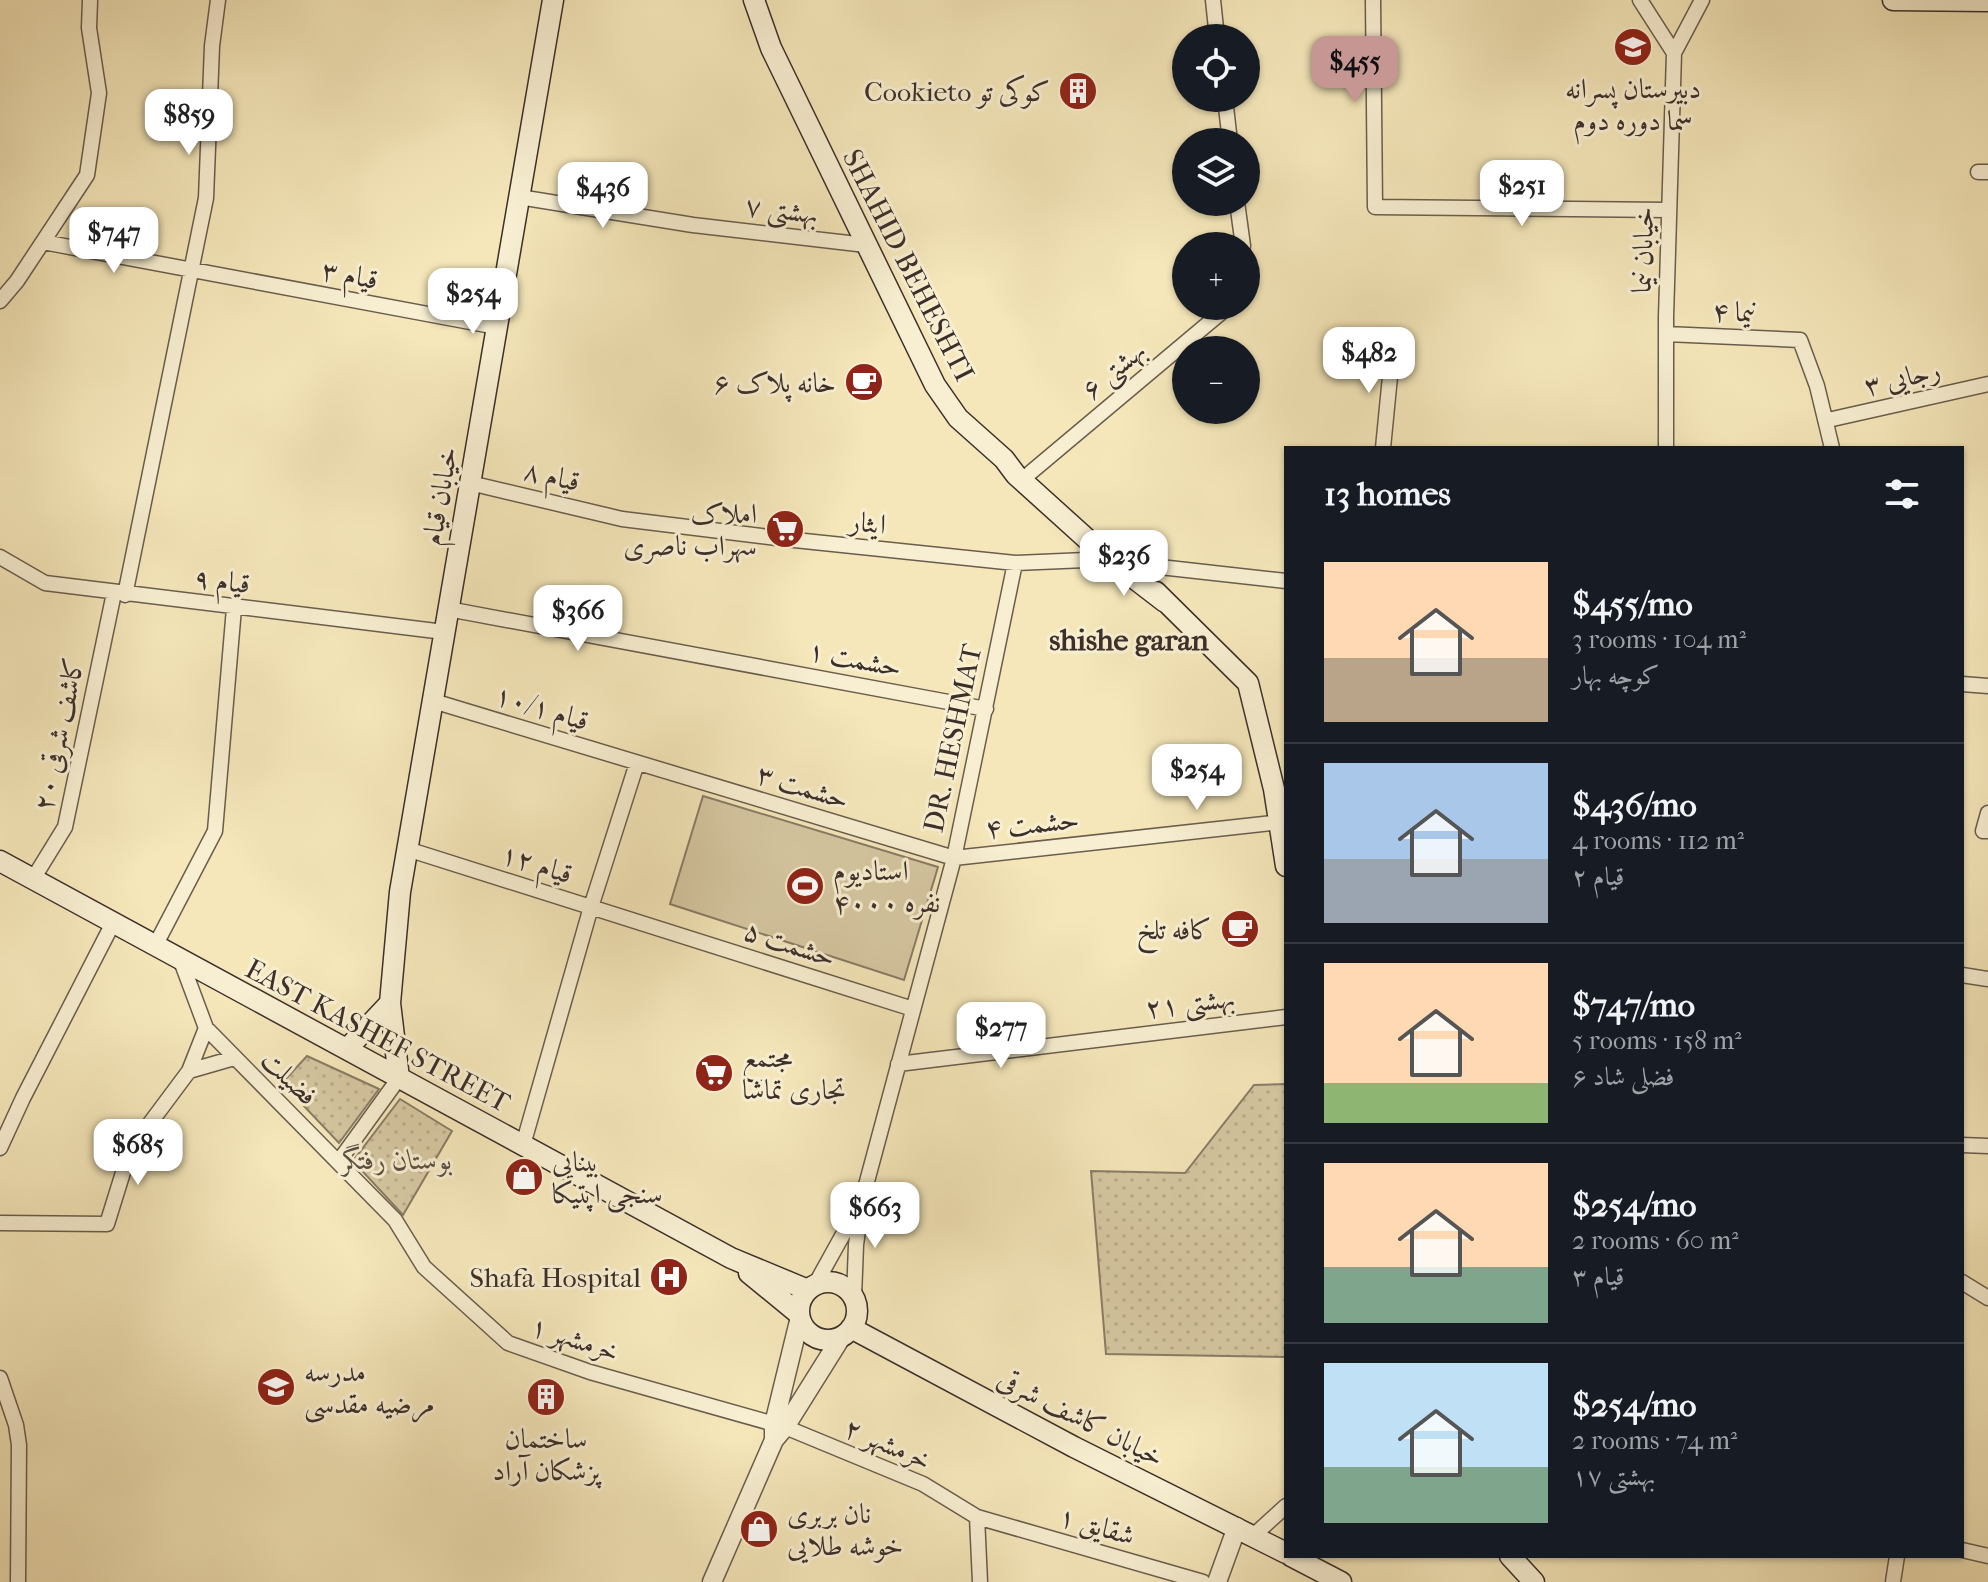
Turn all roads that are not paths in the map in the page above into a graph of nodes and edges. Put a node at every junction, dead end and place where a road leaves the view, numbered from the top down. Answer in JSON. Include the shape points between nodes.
{"nodes":[{"id":1,"x":90,"y":0,"type":"edge"},
{"id":2,"x":218,"y":0,"type":"edge"},
{"id":3,"x":553,"y":0,"type":"edge"},
{"id":4,"x":754,"y":0,"type":"edge"},
{"id":5,"x":1213,"y":0,"type":"edge"},
{"id":6,"x":1373,"y":0,"type":"edge"},
{"id":7,"x":1640,"y":0,"type":"edge"},
{"id":8,"x":1702,"y":0,"type":"edge"},
{"id":9,"x":1893,"y":0,"type":"edge"},
{"id":10,"x":1988,"y":1,"type":"edge"},
{"id":11,"x":1216,"y":24,"type":"edge"},
{"id":12,"x":1674,"y":53,"type":"junction"},
{"id":13,"x":519,"y":197,"type":"junction"},
{"id":14,"x":1669,"y":210,"type":"junction"},
{"id":15,"x":43,"y":242,"type":"junction"},
{"id":16,"x":866,"y":245,"type":"junction"},
{"id":17,"x":193,"y":271,"type":"junction"},
{"id":18,"x":0,"y":301,"type":"edge"},
{"id":19,"x":1212,"y":320,"type":"edge"},
{"id":20,"x":497,"y":327,"type":"junction"},
{"id":21,"x":1666,"y":334,"type":"junction"},
{"id":22,"x":1393,"y":346,"type":"dead end"},
{"id":23,"x":1988,"y":384,"type":"edge"},
{"id":24,"x":1828,"y":420,"type":"junction"},
{"id":25,"x":1383,"y":446,"type":"edge"},
{"id":26,"x":1666,"y":446,"type":"edge"},
{"id":27,"x":1832,"y":446,"type":"edge"},
{"id":28,"x":1004,"y":459,"type":"junction"},
{"id":29,"x":1030,"y":473,"type":"junction"},
{"id":30,"x":470,"y":483,"type":"junction"},
{"id":31,"x":622,"y":519,"type":"joint"},
{"id":32,"x":0,"y":557,"type":"edge"},
{"id":33,"x":1109,"y":559,"type":"junction"},
{"id":34,"x":1015,"y":563,"type":"junction"},
{"id":35,"x":1133,"y":564,"type":"junction"},
{"id":36,"x":1284,"y":581,"type":"edge"},
{"id":37,"x":120,"y":594,"type":"junction"},
{"id":38,"x":1165,"y":602,"type":"junction"},
{"id":39,"x":234,"y":608,"type":"junction"},
{"id":40,"x":448,"y":609,"type":"junction"},
{"id":41,"x":444,"y":632,"type":"junction"},
{"id":42,"x":1964,"y":684,"type":"edge"},
{"id":43,"x":1988,"y":686,"type":"edge"},
{"id":44,"x":433,"y":701,"type":"junction"},
{"id":45,"x":986,"y":709,"type":"junction"},
{"id":46,"x":637,"y":763,"type":"junction"},
{"id":47,"x":1280,"y":790,"type":"edge"},
{"id":48,"x":1988,"y":813,"type":"edge"},
{"id":49,"x":1281,"y":822,"type":"junction"},
{"id":50,"x":1988,"y":831,"type":"edge"},
{"id":51,"x":1284,"y":844,"type":"edge"},
{"id":52,"x":407,"y":849,"type":"junction"},
{"id":53,"x":954,"y":858,"type":"junction"},
{"id":54,"x":0,"y":861,"type":"edge"},
{"id":55,"x":33,"y":879,"type":"junction"},
{"id":56,"x":591,"y":907,"type":"junction"},
{"id":57,"x":113,"y":923,"type":"junction"},
{"id":58,"x":652,"y":927,"type":"joint"},
{"id":59,"x":155,"y":946,"type":"junction"},
{"id":60,"x":181,"y":961,"type":"junction"},
{"id":61,"x":1964,"y":975,"type":"edge"},
{"id":62,"x":1988,"y":979,"type":"edge"},
{"id":63,"x":390,"y":1003,"type":"junction"},
{"id":64,"x":913,"y":1009,"type":"junction"},
{"id":65,"x":1284,"y":1017,"type":"edge"},
{"id":66,"x":206,"y":1028,"type":"junction"},
{"id":67,"x":347,"y":1049,"type":"junction"},
{"id":68,"x":234,"y":1058,"type":"junction"},
{"id":69,"x":898,"y":1064,"type":"junction"},
{"id":70,"x":189,"y":1071,"type":"junction"},
{"id":71,"x":399,"y":1078,"type":"junction"},
{"id":72,"x":523,"y":1145,"type":"junction"},
{"id":73,"x":1964,"y":1145,"type":"edge"},
{"id":74,"x":1988,"y":1146,"type":"edge"},
{"id":75,"x":0,"y":1148,"type":"edge"},
{"id":76,"x":339,"y":1161,"type":"junction"},
{"id":77,"x":862,"y":1200,"type":"junction"},
{"id":78,"x":0,"y":1223,"type":"edge"},
{"id":79,"x":731,"y":1258,"type":"junction"},
{"id":80,"x":1964,"y":1283,"type":"edge"},
{"id":81,"x":811,"y":1287,"type":"junction"},
{"id":82,"x":854,"y":1297,"type":"junction"},
{"id":83,"x":1988,"y":1298,"type":"edge"},
{"id":84,"x":799,"y":1315,"type":"junction"},
{"id":85,"x":847,"y":1332,"type":"junction"},
{"id":86,"x":0,"y":1378,"type":"edge"},
{"id":87,"x":778,"y":1430,"type":"junction"},
{"id":88,"x":1284,"y":1507,"type":"edge"},
{"id":89,"x":977,"y":1517,"type":"junction"},
{"id":90,"x":1245,"y":1532,"type":"junction"},
{"id":91,"x":1964,"y":1550,"type":"edge"},
{"id":92,"x":1284,"y":1552,"type":"edge"},
{"id":93,"x":1988,"y":1556,"type":"edge"},
{"id":94,"x":1295,"y":1558,"type":"edge"},
{"id":95,"x":1516,"y":1558,"type":"edge"},
{"id":96,"x":1897,"y":1558,"type":"edge"},
{"id":97,"x":1338,"y":1581,"type":"edge"},
{"id":98,"x":18,"y":1582,"type":"edge"},
{"id":99,"x":712,"y":1582,"type":"edge"},
{"id":100,"x":980,"y":1582,"type":"edge"},
{"id":101,"x":1203,"y":1582,"type":"edge"},
{"id":102,"x":1217,"y":1582,"type":"edge"},
{"id":103,"x":1534,"y":1582,"type":"edge"},
{"id":104,"x":1893,"y":1582,"type":"edge"}],
"edges":[{"from":1,"to":15,"type":"street","via":[[99,93],[87,175]]},
{"from":2,"to":17,"type":"street","name":"کاشف شرقی ۲۰","via":[[206,198]]},
{"from":3,"to":13,"type":"main road","name":"خیابان قیام"},
{"from":4,"to":16,"type":"main road","name":"SHAHID BEHESHTI","via":[[771,48]]},
{"from":5,"to":11,"type":"street"},
{"from":6,"to":14,"type":"street","via":[[1375,207]]},
{"from":7,"to":12,"type":"street"},
{"from":8,"to":12,"type":"street","name":"خیابان نیما"},
{"from":9,"to":10,"type":"main road"},
{"from":12,"to":14,"type":"street","name":"خیابان نیما"},
{"from":13,"to":16,"type":"street","name":"بهشتی ۷"},
{"from":13,"to":20,"type":"main road","name":"خیابان قیام"},
{"from":14,"to":21,"type":"street","name":"خیابان نیما"},
{"from":15,"to":17,"type":"street","name":"قیام ۳"},
{"from":15,"to":18,"type":"street"},
{"from":16,"to":28,"type":"main road","name":"SHAHID BEHESHTI","via":[[935,385],[958,418]]},
{"from":17,"to":20,"type":"street","name":"قیام ۳"},
{"from":17,"to":37,"type":"street","name":"کاشف شرقی ۲۰"},
{"from":19,"to":29,"type":"street","name":"بهشتی ۶"},
{"from":20,"to":30,"type":"main road","name":"خیابان قیام"},
{"from":21,"to":24,"type":"street","name":"نیما ۴","via":[[1800,340]]},
{"from":21,"to":26,"type":"street","name":"خیابان نیما"},
{"from":22,"to":25,"type":"street"},
{"from":23,"to":24,"type":"street","name":"رجایی ۳"},
{"from":24,"to":27,"type":"street"},
{"from":28,"to":29,"type":"main road"},
{"from":28,"to":33,"type":"main road","name":"SHAHID BEHESHTI"},
{"from":29,"to":35,"type":"main road"},
{"from":30,"to":31,"type":"street","name":"قیام ۸"},
{"from":30,"to":40,"type":"main road","name":"خیابان قیام"},
{"from":31,"to":34,"type":"street","name":"ایثار"},
{"from":32,"to":37,"type":"street","name":"قیام ۹","via":[[45,583]]},
{"from":33,"to":34,"type":"street","name":"ایثار"},
{"from":33,"to":38,"type":"main road","name":"SHAHID BEHESHTI"},
{"from":34,"to":45,"type":"street","name":"DR. HESHMAT"},
{"from":35,"to":36,"type":"street"},
{"from":35,"to":38,"type":"main road"},
{"from":37,"to":39,"type":"street","name":"قیام ۹"},
{"from":37,"to":55,"type":"street","name":"کاشف شرقی ۲۰","via":[[65,827]]},
{"from":38,"to":47,"type":"main road","name":"SHAHID BEHESHTI","via":[[1248,683]]},
{"from":39,"to":41,"type":"street","name":"قیام ۹"},
{"from":39,"to":59,"type":"street","via":[[215,831]]},
{"from":40,"to":41,"type":"main road","name":"خیابان قیام"},
{"from":40,"to":45,"type":"street","name":"حشمت ۱"},
{"from":41,"to":44,"type":"main road","name":"خیابان قیام"},
{"from":42,"to":43,"type":"street"},
{"from":44,"to":46,"type":"street","name":"قیام ۱۰/۱"},
{"from":44,"to":52,"type":"main road","name":"خیابان قیام"},
{"from":45,"to":53,"type":"street","name":"DR. HESHMAT"},
{"from":46,"to":53,"type":"street","name":"حشمت ۳"},
{"from":46,"to":56,"type":"street"},
{"from":47,"to":49,"type":"main road","name":"SHAHID BEHESHTI"},
{"from":48,"to":50,"type":"street","via":[[1983,831]]},
{"from":49,"to":51,"type":"main road","name":"SHAHID BEHESHTI"},
{"from":49,"to":53,"type":"street","name":"حشمت ۴"},
{"from":52,"to":56,"type":"street","name":"قیام ۱۲"},
{"from":52,"to":63,"type":"main road","name":"خیابان قیام"},
{"from":53,"to":64,"type":"street","name":"DR. HESHMAT"},
{"from":54,"to":55,"type":"main road","name":"EAST KASHEF STREET"},
{"from":55,"to":57,"type":"main road","name":"EAST KASHEF STREET"},
{"from":56,"to":58,"type":"street","name":"قیام ۱۲"},
{"from":56,"to":72,"type":"street"},
{"from":57,"to":59,"type":"main road","name":"EAST KASHEF STREET"},
{"from":57,"to":75,"type":"street"},
{"from":58,"to":64,"type":"street","name":"حشمت ۵"},
{"from":59,"to":60,"type":"main road","name":"EAST KASHEF STREET"},
{"from":60,"to":66,"type":"street","name":"فضیلت"},
{"from":60,"to":67,"type":"main road","name":"EAST KASHEF STREET"},
{"from":61,"to":62,"type":"street"},
{"from":63,"to":67,"type":"main road"},
{"from":63,"to":71,"type":"main road","name":"خیابان قیام"},
{"from":64,"to":69,"type":"street","name":"DR. HESHMAT"},
{"from":65,"to":69,"type":"street","name":"بهشتی ۲۱"},
{"from":66,"to":68,"type":"street","name":"فضیلت"},
{"from":66,"to":70,"type":"street"},
{"from":67,"to":71,"type":"main road","name":"EAST KASHEF STREET"},
{"from":68,"to":70,"type":"street"},
{"from":68,"to":76,"type":"street","name":"فضیلت"},
{"from":69,"to":77,"type":"street","name":"DR. HESHMAT"},
{"from":70,"to":78,"type":"street","via":[[130,1150],[107,1224]]},
{"from":71,"to":72,"type":"main road","name":"EAST KASHEF STREET"},
{"from":71,"to":76,"type":"street"},
{"from":72,"to":79,"type":"main road","name":"EAST KASHEF STREET"},
{"from":73,"to":74,"type":"street"},
{"from":76,"to":87,"type":"street","name":"خرمشهر ۱","via":[[395,1220],[424,1267],[508,1343]]},
{"from":77,"to":81,"type":"street"},
{"from":77,"to":82,"type":"street"},
{"from":79,"to":81,"type":"main road"},
{"from":79,"to":84,"type":"main road"},
{"from":80,"to":83,"type":"street"},
{"from":81,"to":82,"type":"main road","via":[[833,1282]]},
{"from":81,"to":84,"type":"main road","via":[[802,1297]]},
{"from":82,"to":85,"type":"main road","via":[[856,1318]]},
{"from":84,"to":85,"type":"main road","via":[[816,1337]]},
{"from":84,"to":87,"type":"street"},
{"from":85,"to":87,"type":"street"},
{"from":85,"to":90,"type":"main road","name":"خیابان کاشف شرقی"},
{"from":86,"to":98,"type":"street","via":[[16,1425],[20,1469]]},
{"from":87,"to":89,"type":"street","name":"خرمشهر ۲","via":[[923,1484]]},
{"from":87,"to":99,"type":"street"},
{"from":88,"to":90,"type":"street"},
{"from":89,"to":100,"type":"street"},
{"from":89,"to":101,"type":"street","name":"شقایق ۱"},
{"from":90,"to":92,"type":"main road","name":"خیابان کاشف شرقی"},
{"from":90,"to":102,"type":"street"},
{"from":91,"to":93,"type":"street"},
{"from":94,"to":97,"type":"main road","name":"خیابان کاشف شرقی"},
{"from":95,"to":103,"type":"main road"},
{"from":96,"to":104,"type":"street"}]}
